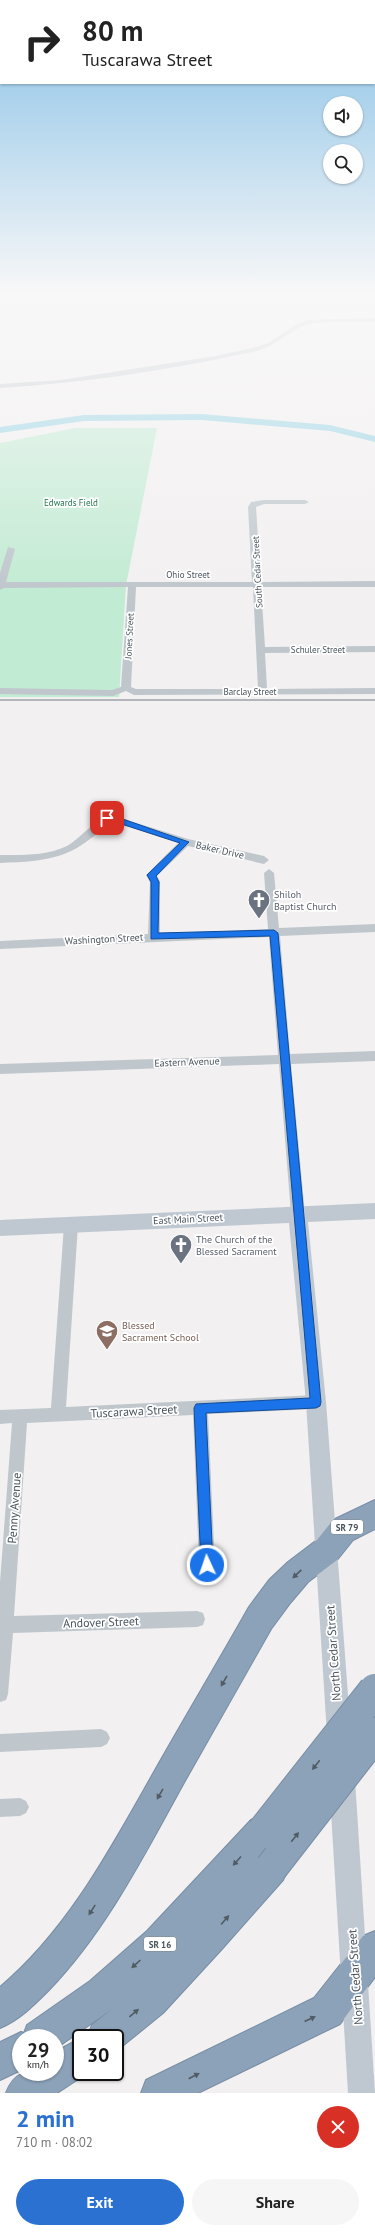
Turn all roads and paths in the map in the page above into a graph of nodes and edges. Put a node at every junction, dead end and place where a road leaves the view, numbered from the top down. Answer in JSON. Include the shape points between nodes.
{"nodes":[{"id":1,"x":306,"y":502,"type":"dead end"},
{"id":2,"x":11,"y":549,"type":"dead end"},
{"id":3,"x":132,"y":584,"type":"junction"},
{"id":4,"x":258,"y":584,"type":"junction"},
{"id":5,"x":375,"y":584,"type":"edge"},
{"id":6,"x":1,"y":586,"type":"edge"},
{"id":7,"x":375,"y":649,"type":"edge"},
{"id":8,"x":262,"y":650,"type":"junction"},
{"id":9,"x":126,"y":688,"type":"junction"},
{"id":10,"x":0,"y":691,"type":"edge"},
{"id":11,"x":263,"y":691,"type":"junction"},
{"id":12,"x":375,"y":691,"type":"edge"},
{"id":13,"x":186,"y":842,"type":"junction"},
{"id":14,"x":0,"y":859,"type":"edge"},
{"id":15,"x":264,"y":860,"type":"dead end"},
{"id":16,"x":269,"y":873,"type":"dead end"},
{"id":17,"x":375,"y":928,"type":"edge"},
{"id":18,"x":274,"y":933,"type":"junction"},
{"id":19,"x":154,"y":936,"type":"junction"},
{"id":20,"x":0,"y":945,"type":"edge"},
{"id":21,"x":375,"y":1056,"type":"edge"},
{"id":22,"x":285,"y":1059,"type":"junction"},
{"id":23,"x":0,"y":1069,"type":"edge"},
{"id":24,"x":375,"y":1211,"type":"edge"},
{"id":25,"x":298,"y":1214,"type":"junction"},
{"id":26,"x":71,"y":1225,"type":"junction"},
{"id":27,"x":0,"y":1228,"type":"edge"},
{"id":28,"x":316,"y":1402,"type":"junction"},
{"id":29,"x":200,"y":1408,"type":"junction"},
{"id":30,"x":58,"y":1415,"type":"junction"},
{"id":31,"x":20,"y":1417,"type":"junction"},
{"id":32,"x":0,"y":1418,"type":"edge"},
{"id":33,"x":375,"y":1514,"type":"edge"},
{"id":34,"x":327,"y":1550,"type":"junction"},
{"id":35,"x":207,"y":1565,"type":"dead end"},
{"id":36,"x":197,"y":1619,"type":"dead end"},
{"id":37,"x":5,"y":1626,"type":"junction"},
{"id":38,"x":375,"y":1690,"type":"edge"},
{"id":39,"x":0,"y":1694,"type":"edge"},
{"id":40,"x":375,"y":1734,"type":"edge"},
{"id":41,"x":101,"y":1738,"type":"dead end"},
{"id":42,"x":0,"y":1743,"type":"edge"},
{"id":43,"x":20,"y":1807,"type":"dead end"},
{"id":44,"x":0,"y":1808,"type":"edge"},
{"id":45,"x":365,"y":1962,"type":"edge"},
{"id":46,"x":0,"y":2010,"type":"edge"},
{"id":47,"x":55,"y":2029,"type":"edge"},
{"id":48,"x":116,"y":2029,"type":"edge"},
{"id":49,"x":12,"y":2055,"type":"edge"},
{"id":50,"x":0,"y":2062,"type":"edge"},
{"id":51,"x":72,"y":2062,"type":"edge"},
{"id":52,"x":366,"y":2087,"type":"edge"},
{"id":53,"x":24,"y":2093,"type":"edge"},
{"id":54,"x":159,"y":2093,"type":"edge"}],
"edges":[{"from":1,"to":4,"type":"street","name":"South Cedar Street","via":[[264,502],[252,507]]},
{"from":2,"to":6,"type":"street"},
{"from":3,"to":4,"type":"street","name":"Ohio Street"},
{"from":3,"to":6,"type":"street","name":"Ohio Street"},
{"from":3,"to":9,"type":"street","name":"Jones Street"},
{"from":4,"to":5,"type":"street","name":"Ohio Street"},
{"from":4,"to":8,"type":"street","name":"South Cedar Street"},
{"from":7,"to":8,"type":"street","name":"Schuler Street"},
{"from":8,"to":11,"type":"street","name":"South Cedar Street"},
{"from":9,"to":10,"type":"street","via":[[113,693]]},
{"from":9,"to":11,"type":"street","name":"Barclay Street","via":[[134,692]]},
{"from":11,"to":12,"type":"street","name":"Barclay Street"},
{"from":13,"to":14,"type":"street","name":"Baker Drive","via":[[107,818],[85,840],[70,850],[43,857]]},
{"from":13,"to":15,"type":"street","name":"Baker Drive"},
{"from":13,"to":19,"type":"street","via":[[151,875],[155,882]]},
{"from":16,"to":18,"type":"street"},
{"from":17,"to":18,"type":"street","name":"Washington Street"},
{"from":18,"to":19,"type":"street","name":"Washington Street"},
{"from":18,"to":22,"type":"street"},
{"from":19,"to":20,"type":"street","name":"Washington Street"},
{"from":21,"to":22,"type":"street","name":"Eastern Avenue"},
{"from":22,"to":23,"type":"street","name":"Eastern Avenue"},
{"from":22,"to":25,"type":"street"},
{"from":24,"to":25,"type":"main road","name":"East Main Street"},
{"from":25,"to":26,"type":"main road","name":"East Main Street"},
{"from":25,"to":28,"type":"main road","name":"North Cedar Street"},
{"from":26,"to":27,"type":"main road","name":"East Main Street"},
{"from":26,"to":30,"type":"street"},
{"from":28,"to":29,"type":"street","name":"Tuscarawa Street"},
{"from":28,"to":34,"type":"main road","name":"North Cedar Street"},
{"from":29,"to":30,"type":"street","name":"Tuscarawa Street"},
{"from":29,"to":35,"type":"street"},
{"from":30,"to":31,"type":"street","name":"Tuscarawa Street"},
{"from":31,"to":32,"type":"street","name":"Tuscarawa Street"},
{"from":31,"to":37,"type":"street","name":"Penny Avenue"},
{"from":33,"to":34,"type":"highway","number":"SR 79","via":[[343,1530]]},
{"from":34,"to":45,"type":"main road","name":"North Cedar Street"},
{"from":34,"to":46,"type":"highway","one_way":true,"via":[[280,1591],[260,1618],[83,1923],[52,1962]]},
{"from":36,"to":37,"type":"street","name":"Andover Street"},
{"from":37,"to":39,"type":"street","name":"Penny Avenue"},
{"from":38,"to":47,"type":"highway","number":"SR 16","one_way":true,"bridge":true,"via":[[263,1832],[161,1943],[107,1990]]},
{"from":48,"to":40,"type":"highway","one_way":true,"bridge":true,"via":[[150,2000],[271,1868]]},
{"from":41,"to":42,"type":"street"},
{"from":43,"to":44,"type":"street"},
{"from":45,"to":52,"type":"main road","name":"North Cedar Street"},
{"from":54,"to":45,"type":"highway","one_way":true,"via":[[327,2011]]},
{"from":49,"to":50,"type":"highway"},
{"from":51,"to":53,"type":"highway"}]}
